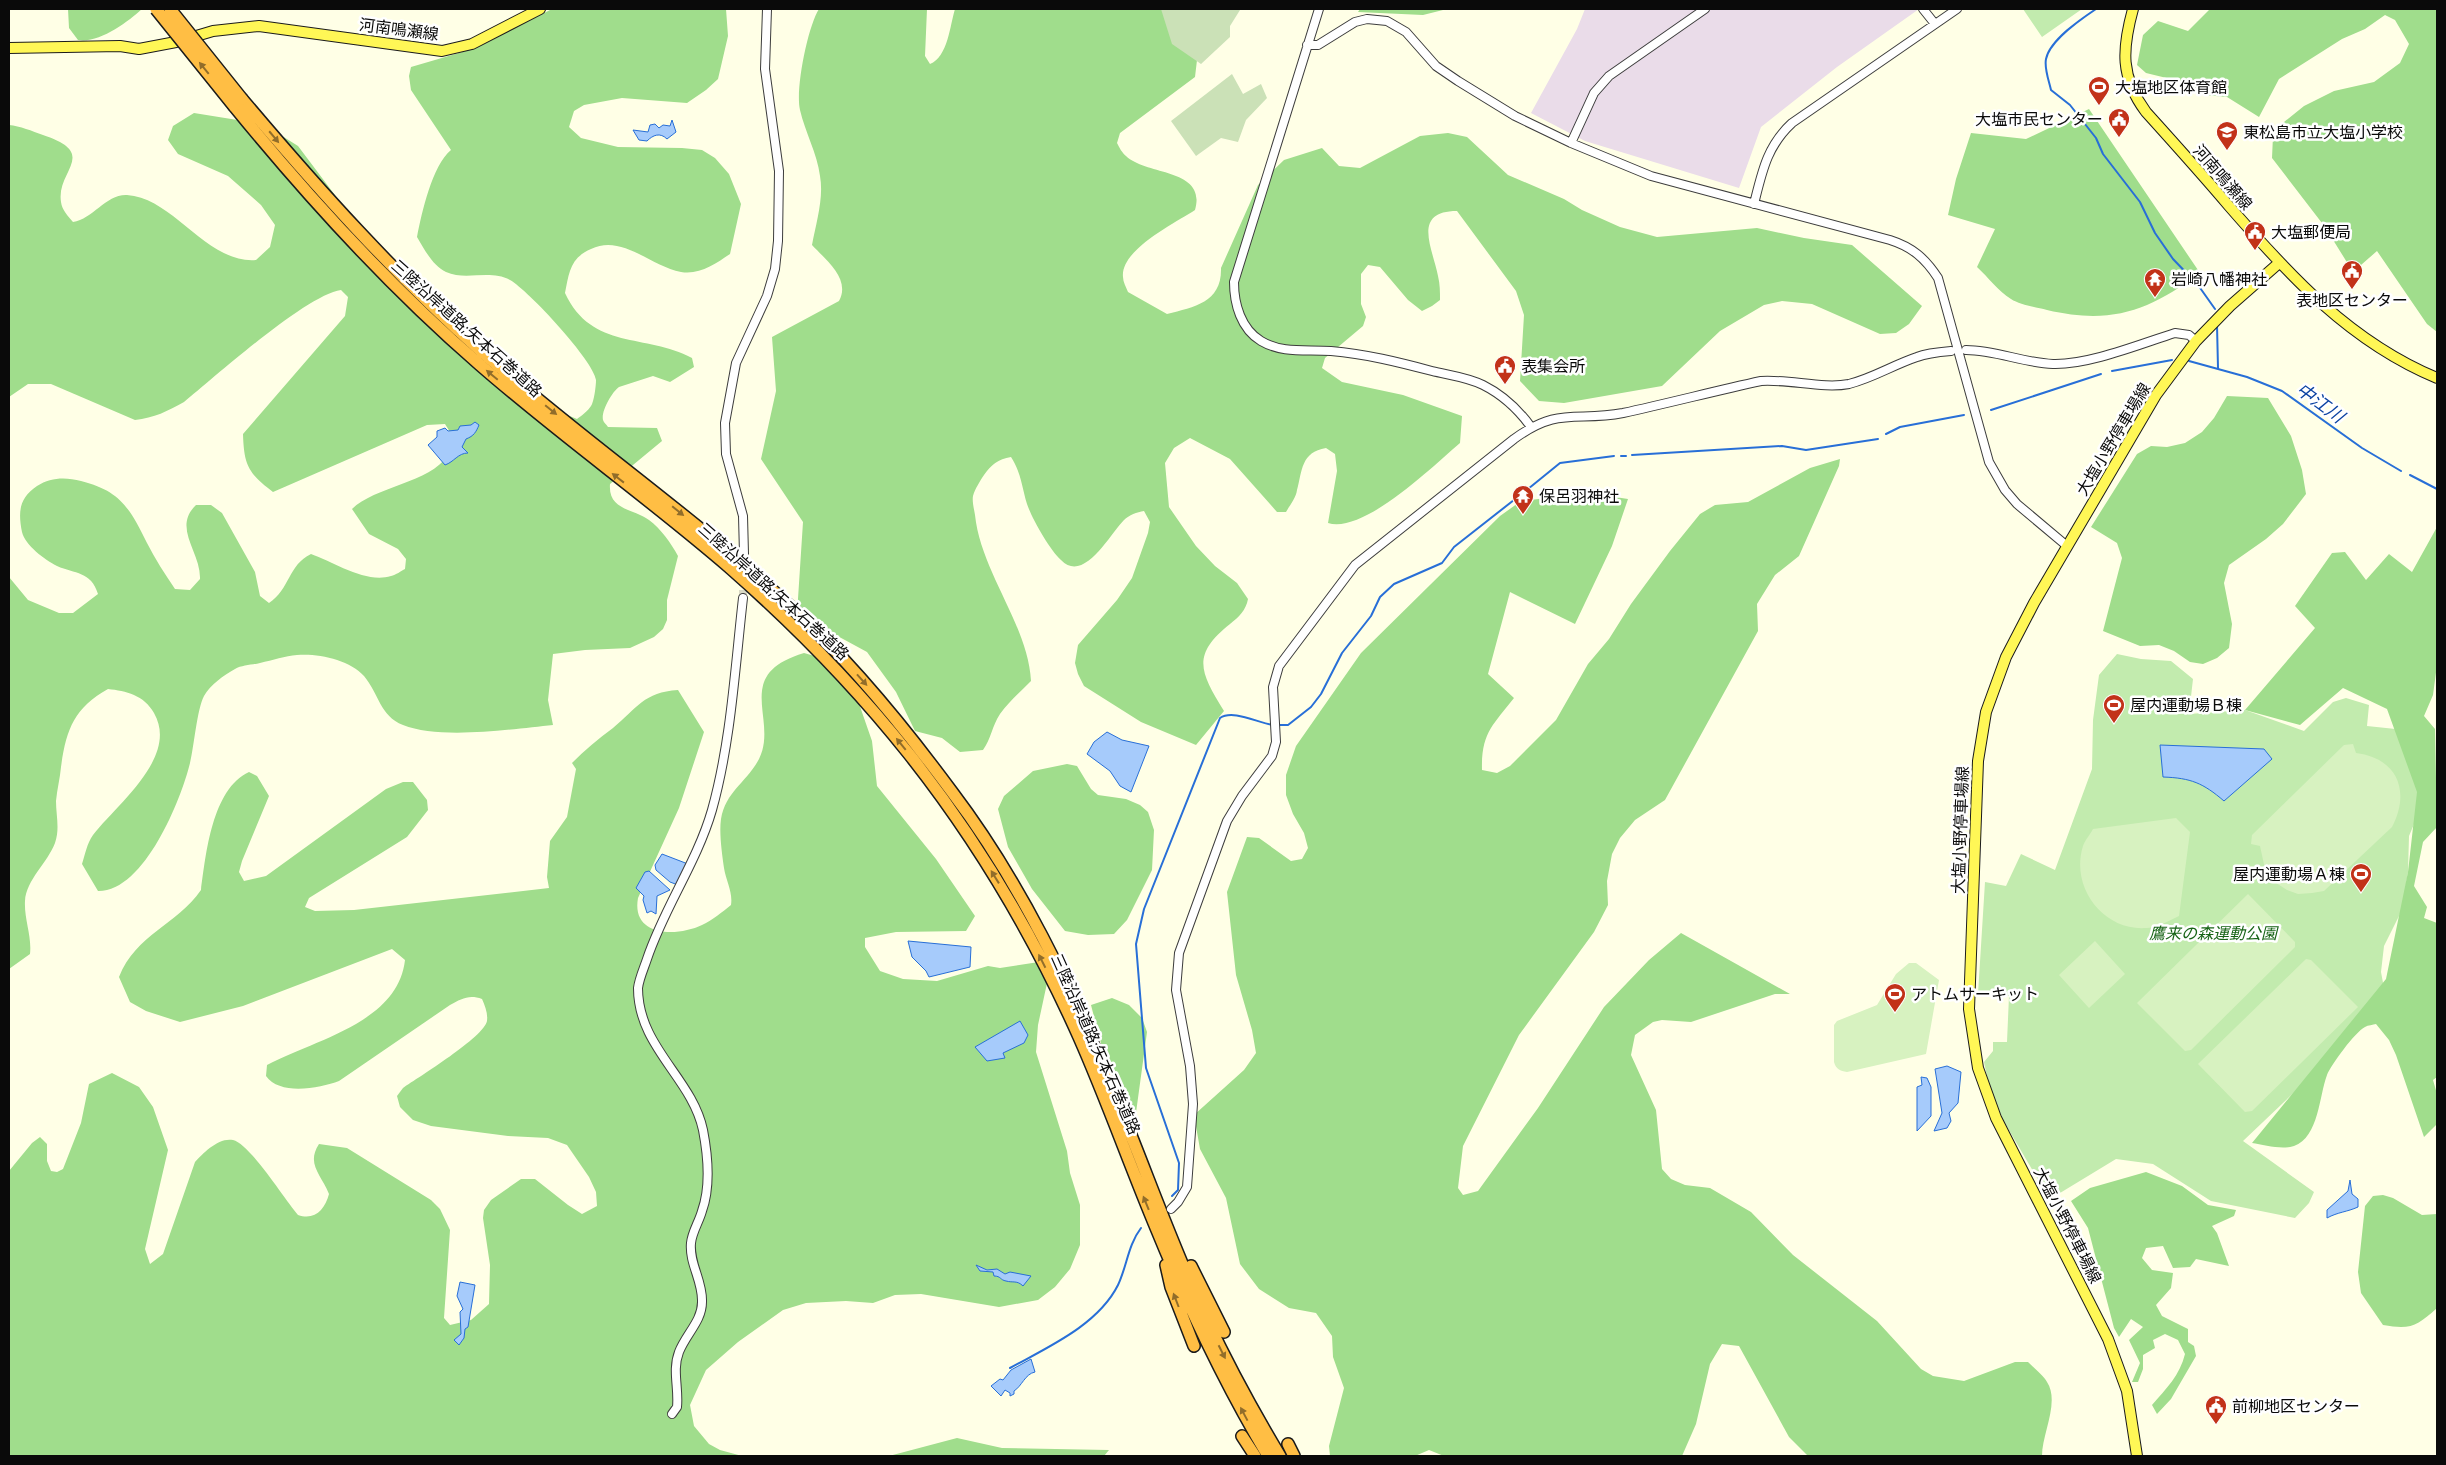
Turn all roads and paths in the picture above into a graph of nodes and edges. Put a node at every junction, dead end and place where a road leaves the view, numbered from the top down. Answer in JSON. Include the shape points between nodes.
{"nodes":[{"id":1,"x":156,"y":9,"type":"edge"},
{"id":2,"x":170,"y":9,"type":"edge"},
{"id":3,"x":540,"y":9,"type":"edge"},
{"id":4,"x":768,"y":9,"type":"edge"},
{"id":5,"x":1319,"y":9,"type":"edge"},
{"id":6,"x":1704,"y":9,"type":"edge"},
{"id":7,"x":1923,"y":9,"type":"edge"},
{"id":8,"x":1957,"y":9,"type":"edge"},
{"id":9,"x":2133,"y":9,"type":"edge"},
{"id":10,"x":1934,"y":24,"type":"junction"},
{"id":11,"x":1307,"y":45,"type":"junction"},
{"id":12,"x":9,"y":48,"type":"edge"},
{"id":13,"x":238,"y":103,"type":"junction"},
{"id":14,"x":1571,"y":143,"type":"junction"},
{"id":15,"x":1754,"y":204,"type":"junction"},
{"id":16,"x":2278,"y":263,"type":"junction"},
{"id":17,"x":2196,"y":341,"type":"junction"},
{"id":18,"x":1966,"y":350,"type":"dead end"},
{"id":19,"x":1951,"y":351,"type":"dead end"},
{"id":20,"x":2437,"y":378,"type":"edge"},
{"id":21,"x":1531,"y":426,"type":"junction"},
{"id":22,"x":2067,"y":546,"type":"junction"},
{"id":23,"x":744,"y":554,"type":"dead end"},
{"id":24,"x":742,"y":598,"type":"tunnel mouth"},
{"id":25,"x":1084,"y":1034,"type":"junction"},
{"id":26,"x":1136,"y":1149,"type":"junction"},
{"id":27,"x":1171,"y":1209,"type":"dead end"},
{"id":28,"x":1158,"y":1233,"type":"junction"},
{"id":29,"x":1224,"y":1332,"type":"dead end"},
{"id":30,"x":1194,"y":1346,"type":"dead end"},
{"id":31,"x":672,"y":1414,"type":"dead end"},
{"id":32,"x":1242,"y":1436,"type":"dead end"},
{"id":33,"x":1288,"y":1444,"type":"dead end"},
{"id":34,"x":1255,"y":1456,"type":"edge"},
{"id":35,"x":1268,"y":1456,"type":"edge"},
{"id":36,"x":1280,"y":1456,"type":"edge"},
{"id":37,"x":1294,"y":1456,"type":"edge"},
{"id":38,"x":2137,"y":1456,"type":"edge"}],
"edges":[{"from":13,"to":1,"type":"highway","name":"三陸沿岸道路;矢本石巻道路","one_way":true,"bridge":true},
{"from":2,"to":13,"type":"highway","name":"三陸沿岸道路;矢本石巻道路","bridge":true},
{"from":3,"to":12,"type":"main road","name":"河南鳴瀬線","via":[[472,44],[442,50],[259,26],[213,31],[139,49],[120,46]]},
{"from":4,"to":23,"type":"street","via":[[765,69],[779,171],[775,269],[767,296],[736,363],[724,423],[726,454],[743,516]]},
{"from":5,"to":11,"type":"street"},
{"from":6,"to":14,"type":"street","via":[[1609,76],[1594,93]]},
{"from":7,"to":10,"type":"street"},
{"from":8,"to":10,"type":"street"},
{"from":9,"to":16,"type":"main road","name":"河南鳴瀬線","via":[[2124,56],[2137,99]]},
{"from":10,"to":15,"type":"street","via":[[1779,135],[1766,158]]},
{"from":11,"to":14,"type":"street","via":[[1318,45],[1355,22],[1367,19],[1387,21],[1406,32],[1436,66],[1458,81],[1515,116]]},
{"from":11,"to":21,"type":"street","via":[[1234,282],[1236,304],[1245,325],[1259,340],[1282,350],[1370,355],[1481,384],[1504,397]]},
{"from":13,"to":25,"type":"highway","name":"三陸沿岸道路;矢本石巻道路","via":[[440,315],[519,384],[738,560],[793,608],[843,659],[881,702],[986,840]]},
{"from":14,"to":15,"type":"street","via":[[1651,176]]},
{"from":15,"to":22,"type":"street","via":[[1890,240],[1922,256],[1940,284],[1989,462],[2016,504]]},
{"from":16,"to":17,"type":"main road","name":"大塩小野停車場線"},
{"from":16,"to":20,"type":"main road","name":"河南鳴瀬線","via":[[2349,328],[2389,354]]},
{"from":17,"to":18,"type":"street","via":[[2188,335],[2175,333],[2064,364]]},
{"from":17,"to":22,"type":"main road","name":"大塩小野停車場線","via":[[2156,395]]},
{"from":19,"to":21,"type":"street","via":[[1917,356],[1874,376],[1846,384],[1761,381],[1616,414],[1557,417]]},
{"from":21,"to":27,"type":"street","via":[[1355,565],[1279,666],[1273,687],[1276,742],[1272,756],[1227,821],[1179,953],[1176,990],[1190,1066],[1193,1104],[1187,1187]]},
{"from":22,"to":38,"type":"main road","name":"大塩小野停車場線","via":[[2006,657],[1986,712],[1976,786],[1969,1009],[1978,1068],[1996,1118],[2099,1318],[2116,1359],[2127,1391]]},
{"from":24,"to":31,"type":"street","via":[[732,701],[712,810],[662,920],[638,986],[641,1013],[651,1040],[692,1102],[702,1129],[707,1160],[708,1181],[703,1210],[691,1243],[691,1257],[701,1285],[702,1302],[700,1316],[679,1352],[675,1368],[677,1407]]},
{"from":25,"to":26,"type":"highway","name":"三陸沿岸道路;矢本石巻道路"},
{"from":28,"to":25,"type":"highway","name":"三陸沿岸道路;矢本石巻道路","one_way":true},
{"from":26,"to":29,"type":"highway"},
{"from":26,"to":36,"type":"highway","name":"三陸沿岸道路;矢本石巻道路","one_way":true,"via":[[1206,1319],[1239,1386]]},
{"from":30,"to":28,"type":"highway","one_way":true,"via":[[1172,1287]]},
{"from":35,"to":28,"type":"highway","name":"三陸沿岸道路;矢本石巻道路","one_way":true,"via":[[1212,1353]]},
{"from":32,"to":34,"type":"highway"},
{"from":33,"to":37,"type":"highway"}]}
